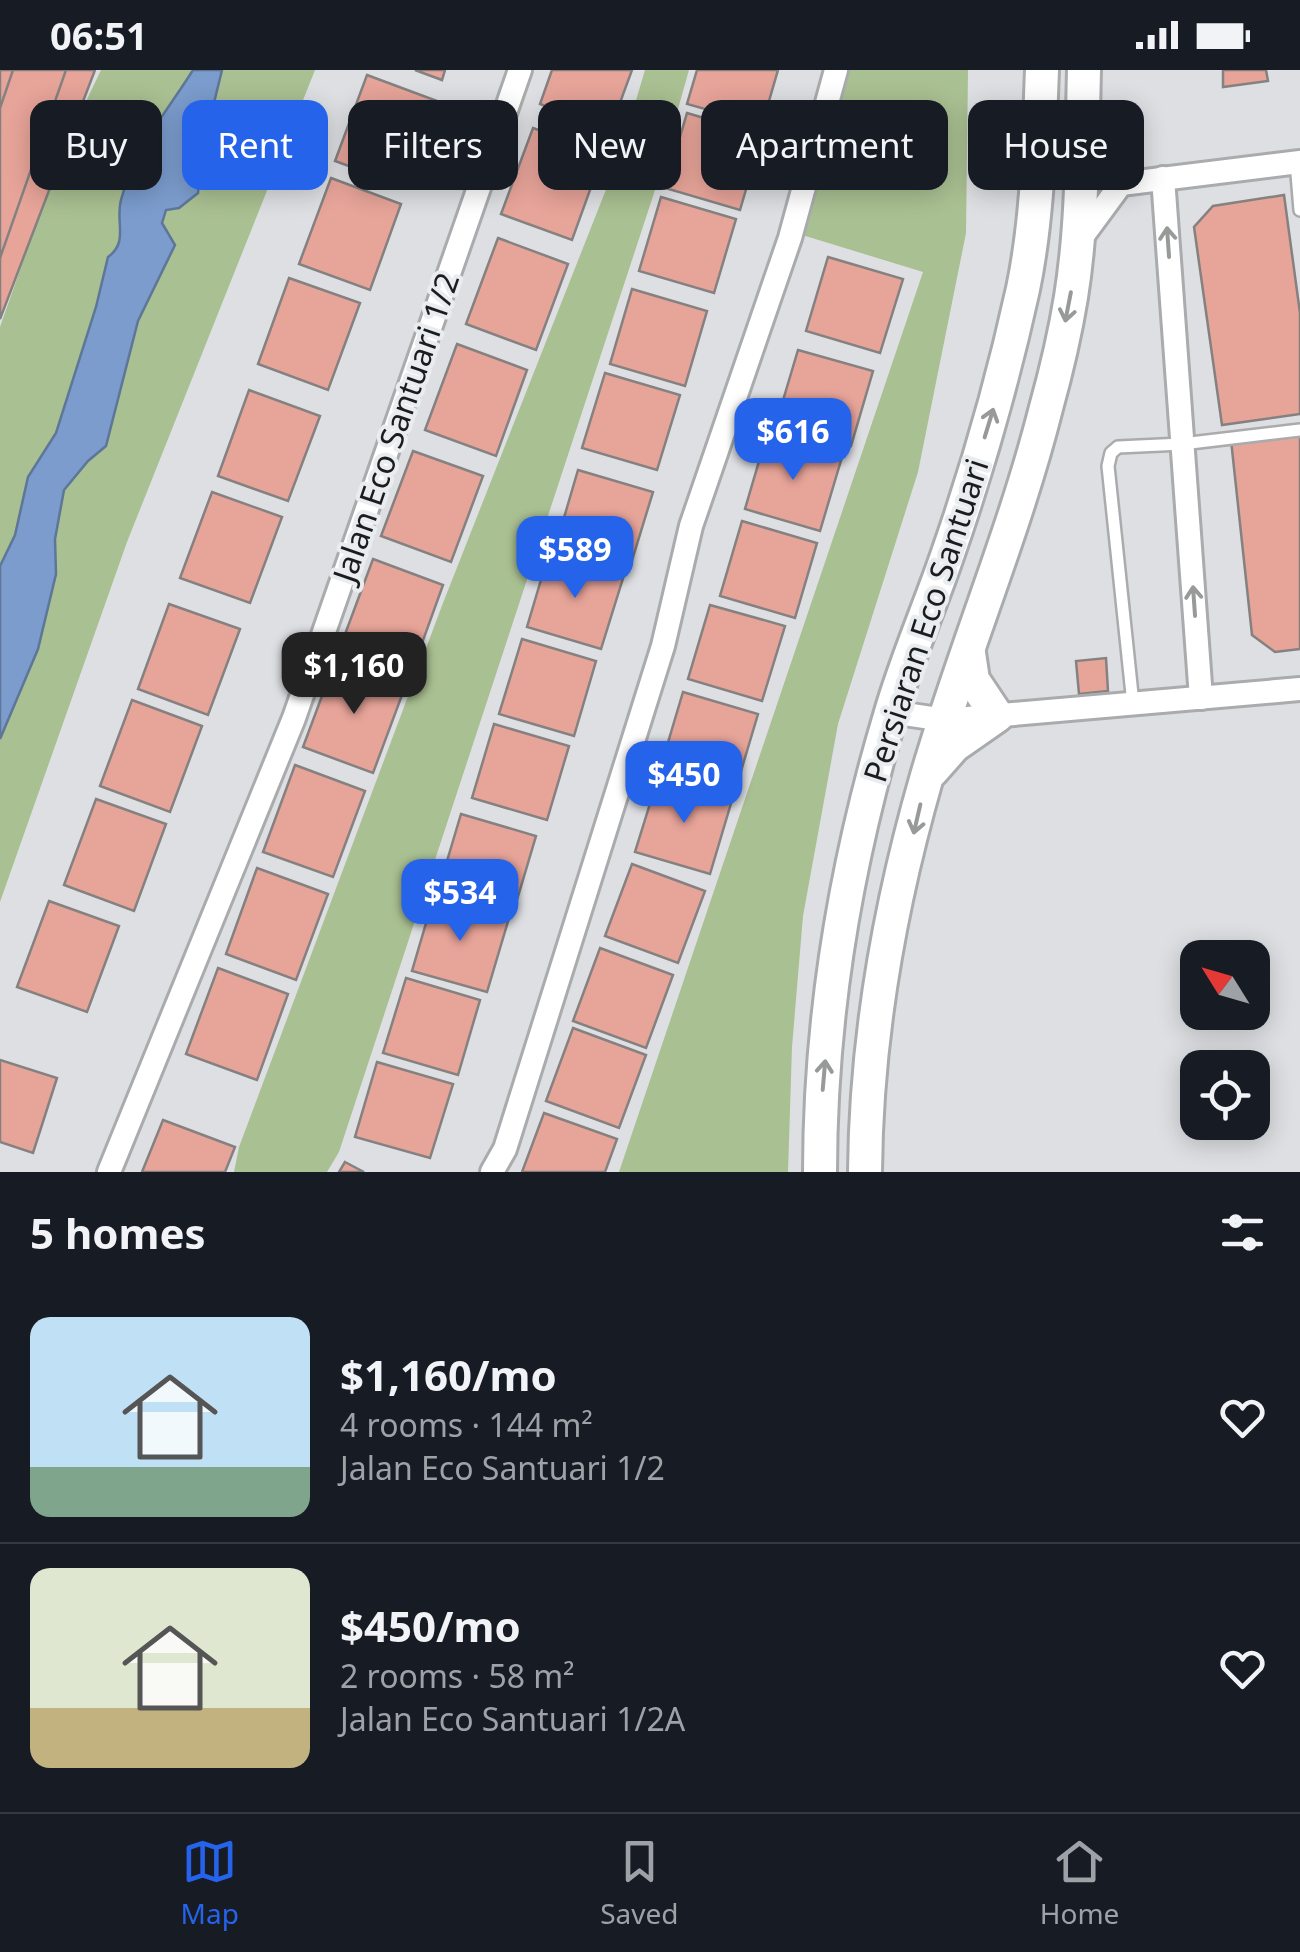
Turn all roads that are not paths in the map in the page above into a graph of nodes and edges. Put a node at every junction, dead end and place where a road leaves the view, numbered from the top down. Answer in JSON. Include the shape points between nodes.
{"nodes":[{"id":1,"x":520,"y":70,"type":"edge"},
{"id":2,"x":836,"y":70,"type":"edge"},
{"id":3,"x":1042,"y":70,"type":"edge"},
{"id":4,"x":1084,"y":70,"type":"edge"},
{"id":5,"x":1083,"y":100,"type":"edge"},
{"id":6,"x":1298,"y":162,"type":"edge"},
{"id":7,"x":1163,"y":178,"type":"junction"},
{"id":8,"x":1144,"y":181,"type":"edge"},
{"id":9,"x":1079,"y":190,"type":"edge"},
{"id":10,"x":1117,"y":190,"type":"edge"},
{"id":11,"x":1300,"y":210,"type":"edge"},
{"id":12,"x":1076,"y":246,"type":"junction"},
{"id":13,"x":1300,"y":430,"type":"edge"},
{"id":14,"x":1182,"y":444,"type":"junction"},
{"id":15,"x":969,"y":653,"type":"junction"},
{"id":16,"x":1300,"y":689,"type":"edge"},
{"id":17,"x":1201,"y":698,"type":"junction"},
{"id":18,"x":1133,"y":704,"type":"junction"},
{"id":19,"x":891,"y":712,"type":"junction"},
{"id":20,"x":996,"y":716,"type":"junction"},
{"id":21,"x":944,"y":720,"type":"junction"},
{"id":22,"x":926,"y":778,"type":"junction"},
{"id":23,"x":109,"y":1172,"type":"edge"},
{"id":24,"x":492,"y":1172,"type":"edge"},
{"id":25,"x":820,"y":1172,"type":"edge"},
{"id":26,"x":865,"y":1172,"type":"edge"}],
"edges":[{"from":1,"to":23,"type":"street","name":"Jalan Eco Santuari 1/2","via":[[294,718]]},
{"from":2,"to":24,"type":"street","via":[[790,238],[692,526],[580,916]]},
{"from":19,"to":3,"type":"street","name":"Persiaran Eco Santuari","one_way":true,"via":[[993,410],[1024,285]]},
{"from":4,"to":5,"type":"street","name":"Persiaran Eco Santuari"},
{"from":6,"to":7,"type":"street"},
{"from":6,"to":11,"type":"lane"},
{"from":7,"to":8,"type":"street"},
{"from":14,"to":7,"type":"street","one_way":true},
{"from":9,"to":12,"type":"street","name":"Persiaran Eco Santuari"},
{"from":10,"to":12,"type":"street"},
{"from":12,"to":15,"type":"street","name":"Persiaran Eco Santuari","one_way":true,"via":[[1047,405]]},
{"from":13,"to":14,"type":"lane"},
{"from":17,"to":14,"type":"street","one_way":true},
{"from":14,"to":18,"type":"lane","via":[[1118,447],[1108,466]]},
{"from":15,"to":20,"type":"street","via":[[973,680]]},
{"from":15,"to":21,"type":"street","name":"Persiaran Eco Santuari"},
{"from":16,"to":17,"type":"street"},
{"from":17,"to":18,"type":"street"},
{"from":18,"to":20,"type":"street"},
{"from":19,"to":21,"type":"street"},
{"from":25,"to":19,"type":"street","name":"Persiaran Eco Santuari","one_way":true,"via":[[836,948]]},
{"from":20,"to":21,"type":"street"},
{"from":20,"to":22,"type":"street","via":[[954,746]]},
{"from":21,"to":22,"type":"street","name":"Persiaran Eco Santuari"},
{"from":22,"to":26,"type":"street","name":"Persiaran Eco Santuari","one_way":true,"via":[[884,954]]}]}
